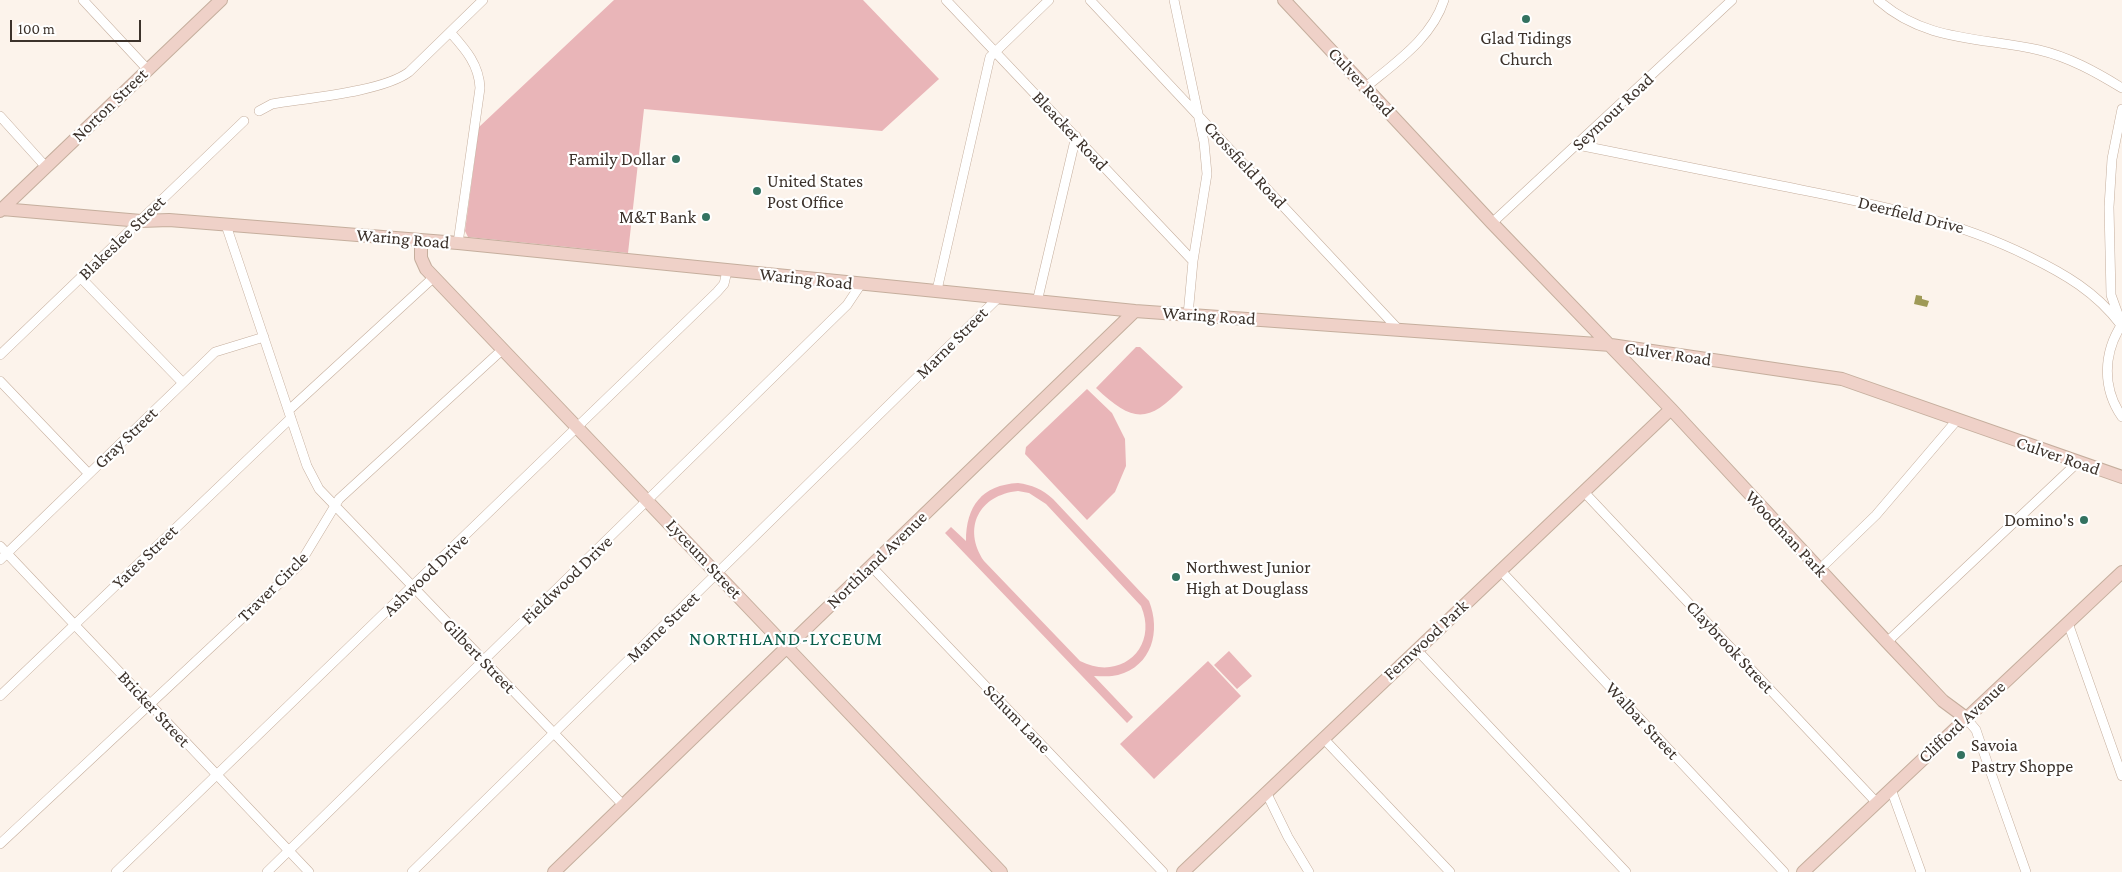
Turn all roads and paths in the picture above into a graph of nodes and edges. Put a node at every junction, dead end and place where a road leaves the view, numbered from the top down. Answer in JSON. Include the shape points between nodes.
{"nodes":[{"id":1,"x":83,"y":0,"type":"edge"},
{"id":2,"x":221,"y":0,"type":"edge"},
{"id":3,"x":483,"y":0,"type":"edge"},
{"id":4,"x":946,"y":0,"type":"edge"},
{"id":5,"x":1049,"y":0,"type":"edge"},
{"id":6,"x":1090,"y":0,"type":"edge"},
{"id":7,"x":1174,"y":0,"type":"edge"},
{"id":8,"x":1284,"y":0,"type":"edge"},
{"id":9,"x":1444,"y":0,"type":"edge"},
{"id":10,"x":1732,"y":0,"type":"edge"},
{"id":11,"x":1878,"y":0,"type":"edge"},
{"id":12,"x":450,"y":32,"type":"junction"},
{"id":13,"x":995,"y":52,"type":"junction"},
{"id":14,"x":148,"y":70,"type":"junction"},
{"id":15,"x":1366,"y":87,"type":"junction"},
{"id":16,"x":2122,"y":88,"type":"edge"},
{"id":17,"x":2122,"y":109,"type":"edge"},
{"id":18,"x":259,"y":111,"type":"dead end"},
{"id":19,"x":1198,"y":115,"type":"junction"},
{"id":20,"x":0,"y":116,"type":"edge"},
{"id":21,"x":244,"y":121,"type":"dead end"},
{"id":22,"x":1076,"y":136,"type":"junction"},
{"id":23,"x":1578,"y":145,"type":"junction"},
{"id":24,"x":46,"y":167,"type":"junction"},
{"id":25,"x":1,"y":210,"type":"edge"},
{"id":26,"x":141,"y":221,"type":"junction"},
{"id":27,"x":1492,"y":223,"type":"junction"},
{"id":28,"x":226,"y":225,"type":"junction"},
{"id":29,"x":421,"y":240,"type":"junction"},
{"id":30,"x":458,"y":243,"type":"junction"},
{"id":31,"x":1193,"y":261,"type":"junction"},
{"id":32,"x":727,"y":271,"type":"junction"},
{"id":33,"x":434,"y":277,"type":"junction"},
{"id":34,"x":81,"y":278,"type":"junction"},
{"id":35,"x":861,"y":284,"type":"junction"},
{"id":36,"x":937,"y":290,"type":"junction"},
{"id":37,"x":999,"y":297,"type":"junction"},
{"id":38,"x":1037,"y":302,"type":"junction"},
{"id":39,"x":1135,"y":311,"type":"junction"},
{"id":40,"x":1188,"y":315,"type":"junction"},
{"id":41,"x":2122,"y":324,"type":"edge"},
{"id":42,"x":1400,"y":330,"type":"junction"},
{"id":43,"x":264,"y":337,"type":"junction"},
{"id":44,"x":1611,"y":345,"type":"junction"},
{"id":45,"x":503,"y":349,"type":"junction"},
{"id":46,"x":0,"y":355,"type":"edge"},
{"id":47,"x":0,"y":381,"type":"edge"},
{"id":48,"x":183,"y":383,"type":"junction"},
{"id":49,"x":1671,"y":409,"type":"junction"},
{"id":50,"x":290,"y":414,"type":"junction"},
{"id":51,"x":2122,"y":417,"type":"edge"},
{"id":52,"x":1957,"y":420,"type":"junction"},
{"id":53,"x":579,"y":428,"type":"junction"},
{"id":54,"x":2077,"y":463,"type":"junction"},
{"id":55,"x":89,"y":474,"type":"junction"},
{"id":56,"x":2122,"y":478,"type":"edge"},
{"id":57,"x":1584,"y":492,"type":"junction"},
{"id":58,"x":649,"y":501,"type":"junction"},
{"id":59,"x":334,"y":505,"type":"junction"},
{"id":60,"x":0,"y":546,"type":"edge"},
{"id":61,"x":4,"y":557,"type":"edge"},
{"id":62,"x":871,"y":566,"type":"junction"},
{"id":63,"x":1501,"y":570,"type":"junction"},
{"id":64,"x":1819,"y":570,"type":"junction"},
{"id":65,"x":2122,"y":572,"type":"edge"},
{"id":66,"x":718,"y":574,"type":"junction"},
{"id":67,"x":414,"y":587,"type":"junction"},
{"id":68,"x":2068,"y":623,"type":"junction"},
{"id":69,"x":74,"y":624,"type":"junction"},
{"id":70,"x":1887,"y":642,"type":"junction"},
{"id":71,"x":787,"y":647,"type":"junction"},
{"id":72,"x":1416,"y":648,"type":"junction"},
{"id":73,"x":484,"y":661,"type":"junction"},
{"id":74,"x":0,"y":696,"type":"edge"},
{"id":75,"x":150,"y":705,"type":"junction"},
{"id":76,"x":1966,"y":718,"type":"junction"},
{"id":77,"x":554,"y":734,"type":"junction"},
{"id":78,"x":1323,"y":738,"type":"junction"},
{"id":79,"x":217,"y":775,"type":"junction"},
{"id":80,"x":2122,"y":776,"type":"edge"},
{"id":81,"x":1891,"y":789,"type":"junction"},
{"id":82,"x":1266,"y":792,"type":"junction"},
{"id":83,"x":1876,"y":803,"type":"junction"},
{"id":84,"x":624,"y":806,"type":"junction"},
{"id":85,"x":0,"y":844,"type":"edge"},
{"id":86,"x":289,"y":851,"type":"junction"},
{"id":87,"x":1810,"y":869,"type":"edge"},
{"id":88,"x":116,"y":872,"type":"edge"},
{"id":89,"x":267,"y":872,"type":"edge"},
{"id":90,"x":309,"y":872,"type":"edge"},
{"id":91,"x":412,"y":872,"type":"edge"},
{"id":92,"x":554,"y":872,"type":"edge"},
{"id":93,"x":1000,"y":872,"type":"edge"},
{"id":94,"x":1163,"y":872,"type":"edge"},
{"id":95,"x":1183,"y":872,"type":"edge"},
{"id":96,"x":1309,"y":872,"type":"edge"},
{"id":97,"x":1450,"y":872,"type":"edge"},
{"id":98,"x":1626,"y":872,"type":"edge"},
{"id":99,"x":1784,"y":872,"type":"edge"},
{"id":100,"x":1921,"y":872,"type":"edge"},
{"id":101,"x":2026,"y":872,"type":"edge"}],
"edges":[{"from":1,"to":14,"type":"street"},
{"from":2,"to":14,"type":"street","name":"Norton Street"},
{"from":3,"to":12,"type":"street"},
{"from":4,"to":13,"type":"street","name":"Bleacker Road"},
{"from":5,"to":13,"type":"street"},
{"from":6,"to":19,"type":"street","name":"Crossfield Road"},
{"from":7,"to":19,"type":"street"},
{"from":8,"to":15,"type":"street","name":"Culver Road"},
{"from":9,"to":15,"type":"street","via":[[1429,31]]},
{"from":10,"to":23,"type":"street","name":"Seymour Road"},
{"from":11,"to":16,"type":"street","via":[[1909,22],[1940,34],[2050,53]]},
{"from":12,"to":18,"type":"street","via":[[409,72],[393,81],[272,104]]},
{"from":12,"to":30,"type":"street","via":[[472,59],[480,88]]},
{"from":13,"to":22,"type":"street","name":"Bleacker Road"},
{"from":13,"to":36,"type":"street","via":[[990,59]]},
{"from":14,"to":24,"type":"street","name":"Norton Street"},
{"from":15,"to":27,"type":"street","name":"Culver Road"},
{"from":17,"to":41,"type":"street","via":[[2112,159],[2109,207],[2111,295]]},
{"from":19,"to":31,"type":"street","via":[[1207,174]]},
{"from":19,"to":42,"type":"street","name":"Crossfield Road"},
{"from":20,"to":24,"type":"street"},
{"from":21,"to":26,"type":"street","name":"Blakeslee Street"},
{"from":22,"to":31,"type":"street","name":"Bleacker Road"},
{"from":22,"to":38,"type":"street"},
{"from":23,"to":27,"type":"street","name":"Seymour Road"},
{"from":23,"to":41,"type":"street","name":"Deerfield Drive","via":[[1893,208],[1965,228],[2038,260],[2080,285],[2099,299]]},
{"from":24,"to":25,"type":"street","name":"Norton Street"},
{"from":25,"to":26,"type":"street","name":"Waring Road"},
{"from":26,"to":28,"type":"street","name":"Waring Road"},
{"from":26,"to":34,"type":"street","name":"Blakeslee Street"},
{"from":27,"to":44,"type":"street","name":"Culver Road"},
{"from":28,"to":29,"type":"street","name":"Waring Road"},
{"from":28,"to":43,"type":"street"},
{"from":29,"to":30,"type":"street","name":"Waring Road"},
{"from":29,"to":33,"type":"street","name":"Lyceum Street","via":[[421,258]]},
{"from":30,"to":32,"type":"street","name":"Waring Road"},
{"from":31,"to":40,"type":"street"},
{"from":32,"to":35,"type":"street","name":"Waring Road"},
{"from":32,"to":53,"type":"street","name":"Ashwood Drive","via":[[724,284],[717,292]]},
{"from":33,"to":45,"type":"street","name":"Lyceum Street"},
{"from":33,"to":50,"type":"street","name":"Yates Street"},
{"from":34,"to":46,"type":"street","name":"Blakeslee Street"},
{"from":34,"to":48,"type":"street"},
{"from":35,"to":36,"type":"street","name":"Waring Road"},
{"from":35,"to":58,"type":"street","name":"Fieldwood Drive","via":[[847,306]]},
{"from":36,"to":37,"type":"street","name":"Waring Road"},
{"from":37,"to":38,"type":"street","name":"Waring Road"},
{"from":37,"to":66,"type":"street","name":"Marne Street"},
{"from":38,"to":39,"type":"street","name":"Waring Road"},
{"from":39,"to":40,"type":"street","name":"Waring Road"},
{"from":39,"to":62,"type":"street","name":"Northland Avenue"},
{"from":40,"to":42,"type":"street","name":"Waring Road"},
{"from":41,"to":51,"type":"street","via":[[2111,347],[2107,374],[2112,400]]},
{"from":42,"to":44,"type":"street","name":"Waring Road"},
{"from":43,"to":48,"type":"street","name":"Gray Street","via":[[216,352]]},
{"from":43,"to":50,"type":"street"},
{"from":44,"to":49,"type":"street","name":"Woodman Park"},
{"from":44,"to":52,"type":"street","name":"Culver Road","via":[[1842,379]]},
{"from":45,"to":53,"type":"street","name":"Lyceum Street"},
{"from":45,"to":59,"type":"street","name":"Traver Circle"},
{"from":47,"to":55,"type":"street"},
{"from":48,"to":55,"type":"street","name":"Gray Street"},
{"from":49,"to":57,"type":"street","name":"Fernwood Park"},
{"from":49,"to":64,"type":"street","name":"Woodman Park"},
{"from":50,"to":59,"type":"street","via":[[312,478]]},
{"from":50,"to":69,"type":"street","name":"Yates Street"},
{"from":52,"to":54,"type":"street","name":"Culver Road"},
{"from":52,"to":64,"type":"street","via":[[1876,515]]},
{"from":53,"to":58,"type":"street","name":"Lyceum Street"},
{"from":53,"to":67,"type":"street","name":"Ashwood Drive"},
{"from":54,"to":56,"type":"street","name":"Culver Road"},
{"from":54,"to":70,"type":"street"},
{"from":55,"to":61,"type":"street","name":"Gray Street"},
{"from":57,"to":63,"type":"street","name":"Fernwood Park"},
{"from":57,"to":83,"type":"street","name":"Claybrook Street"},
{"from":58,"to":66,"type":"street","name":"Lyceum Street"},
{"from":58,"to":73,"type":"street","name":"Fieldwood Drive"},
{"from":59,"to":67,"type":"street","name":"Gilbert Street"},
{"from":59,"to":75,"type":"street","name":"Traver Circle","via":[[299,565]]},
{"from":60,"to":61,"type":"street","name":"Bricker Street"},
{"from":61,"to":69,"type":"street","name":"Bricker Street"},
{"from":62,"to":71,"type":"street","name":"Northland Avenue"},
{"from":62,"to":94,"type":"street","name":"Schum Lane"},
{"from":63,"to":72,"type":"street","name":"Fernwood Park"},
{"from":63,"to":99,"type":"street","name":"Walbar Street"},
{"from":64,"to":70,"type":"street","name":"Woodman Park"},
{"from":65,"to":68,"type":"street","name":"Clifford Avenue"},
{"from":66,"to":71,"type":"street","name":"Lyceum Street"},
{"from":66,"to":77,"type":"street","name":"Marne Street"},
{"from":67,"to":73,"type":"street","name":"Gilbert Street"},
{"from":67,"to":79,"type":"street","name":"Ashwood Drive"},
{"from":68,"to":76,"type":"street","name":"Clifford Avenue"},
{"from":68,"to":80,"type":"street"},
{"from":69,"to":74,"type":"street","name":"Yates Street"},
{"from":69,"to":75,"type":"street","name":"Bricker Street"},
{"from":70,"to":76,"type":"street","name":"Woodman Park","via":[[1943,701]]},
{"from":71,"to":84,"type":"street","name":"Northland Avenue"},
{"from":71,"to":93,"type":"street","name":"Lyceum Street"},
{"from":72,"to":78,"type":"street","name":"Fernwood Park"},
{"from":72,"to":98,"type":"street"},
{"from":73,"to":77,"type":"street","name":"Gilbert Street"},
{"from":73,"to":86,"type":"street","name":"Fieldwood Drive"},
{"from":75,"to":79,"type":"street","name":"Bricker Street"},
{"from":75,"to":85,"type":"street","name":"Traver Circle"},
{"from":76,"to":81,"type":"street","name":"Clifford Avenue"},
{"from":76,"to":101,"type":"street","via":[[1976,730]]},
{"from":77,"to":84,"type":"street","name":"Gilbert Street"},
{"from":77,"to":91,"type":"street","name":"Marne Street"},
{"from":78,"to":82,"type":"street","name":"Fernwood Park"},
{"from":78,"to":97,"type":"street"},
{"from":79,"to":86,"type":"street","name":"Bricker Street"},
{"from":79,"to":88,"type":"street","name":"Ashwood Drive"},
{"from":81,"to":83,"type":"street","name":"Clifford Avenue"},
{"from":81,"to":100,"type":"street"},
{"from":82,"to":95,"type":"street","name":"Fernwood Park"},
{"from":82,"to":96,"type":"street"},
{"from":83,"to":87,"type":"street","name":"Clifford Avenue"},
{"from":84,"to":92,"type":"street","name":"Northland Avenue"},
{"from":86,"to":89,"type":"street","name":"Fieldwood Drive"},
{"from":86,"to":90,"type":"street","name":"Bricker Street"}]}
